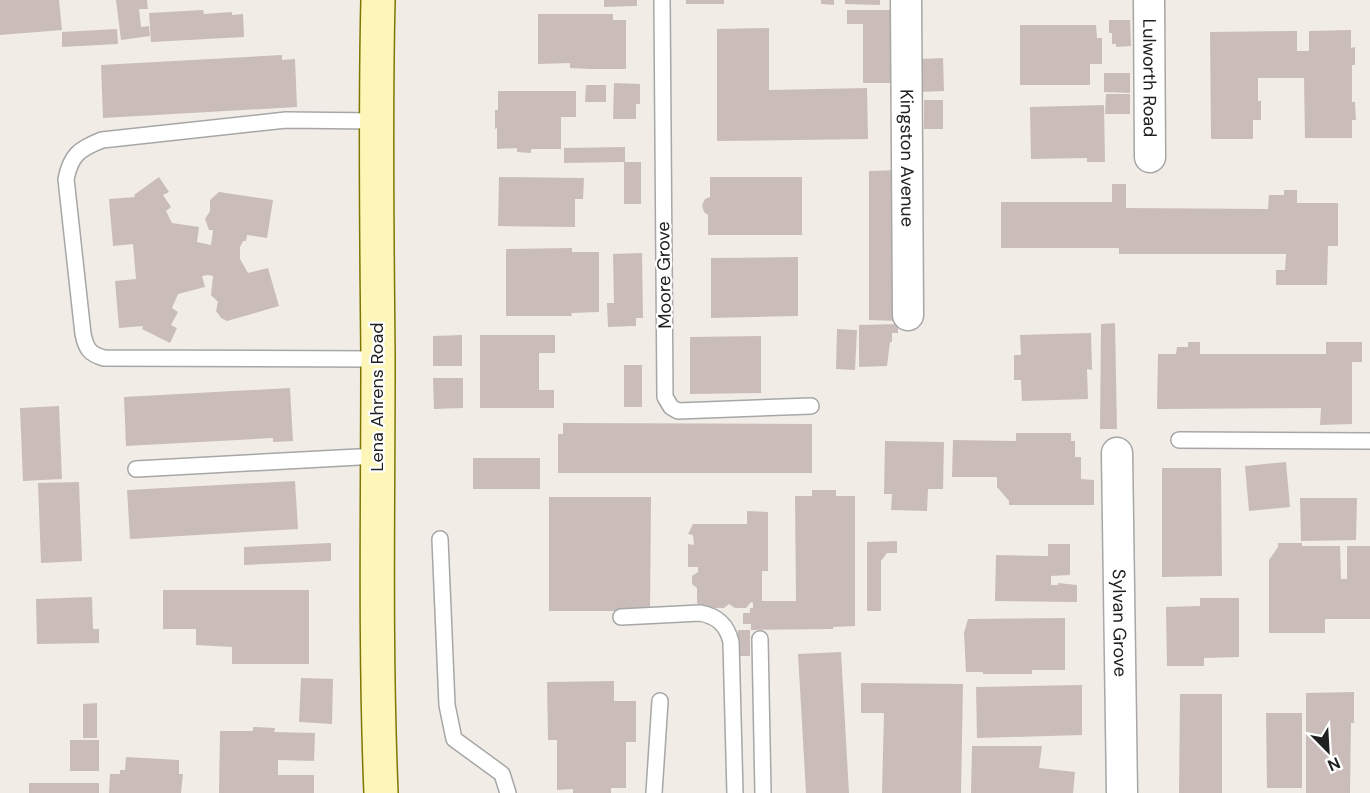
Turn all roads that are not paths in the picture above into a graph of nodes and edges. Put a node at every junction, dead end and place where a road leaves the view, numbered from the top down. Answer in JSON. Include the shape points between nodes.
{"nodes":[{"id":1,"x":378,"y":0,"type":"edge"},
{"id":2,"x":662,"y":0,"type":"edge"},
{"id":3,"x":906,"y":0,"type":"edge"},
{"id":4,"x":1149,"y":0,"type":"edge"},
{"id":5,"x":375,"y":121,"type":"junction"},
{"id":6,"x":1150,"y":157,"type":"dead end"},
{"id":7,"x":908,"y":315,"type":"dead end"},
{"id":8,"x":378,"y":359,"type":"junction"},
{"id":9,"x":811,"y":406,"type":"dead end"},
{"id":10,"x":1179,"y":440,"type":"dead end"},
{"id":11,"x":1370,"y":441,"type":"edge"},
{"id":12,"x":1117,"y":453,"type":"dead end"},
{"id":13,"x":377,"y":456,"type":"junction"},
{"id":14,"x":136,"y":469,"type":"dead end"},
{"id":15,"x":440,"y":539,"type":"dead end"},
{"id":16,"x":621,"y":617,"type":"dead end"},
{"id":17,"x":760,"y":639,"type":"dead end"},
{"id":18,"x":660,"y":700,"type":"dead end"},
{"id":19,"x":381,"y":793,"type":"edge"},
{"id":20,"x":508,"y":793,"type":"edge"},
{"id":21,"x":654,"y":793,"type":"edge"},
{"id":22,"x":735,"y":793,"type":"edge"},
{"id":23,"x":763,"y":793,"type":"edge"},
{"id":24,"x":1122,"y":793,"type":"edge"}],
"edges":[{"from":1,"to":5,"type":"main road","name":"Lena Ahrens Road"},
{"from":2,"to":9,"type":"lane","name":"Moore Grove","via":[[665,397],[678,411]]},
{"from":3,"to":7,"type":"street","name":"Kingston Avenue"},
{"from":4,"to":6,"type":"street","name":"Lulworth Road"},
{"from":5,"to":8,"type":"main road","name":"Lena Ahrens Road"},
{"from":5,"to":8,"type":"lane","via":[[286,120],[102,140],[74,156],[66,179],[83,334],[92,354],[104,358]]},
{"from":8,"to":13,"type":"main road","name":"Lena Ahrens Road"},
{"from":10,"to":11,"type":"lane"},
{"from":12,"to":24,"type":"street","name":"Sylvan Grove"},
{"from":13,"to":14,"type":"lane"},
{"from":13,"to":19,"type":"main road","name":"Lena Ahrens Road","via":[[375,592]]},
{"from":15,"to":20,"type":"lane","via":[[447,705],[454,739],[502,774]]},
{"from":16,"to":22,"type":"lane","via":[[700,613],[719,620],[728,631]]},
{"from":17,"to":23,"type":"lane"},
{"from":18,"to":21,"type":"lane"}]}
